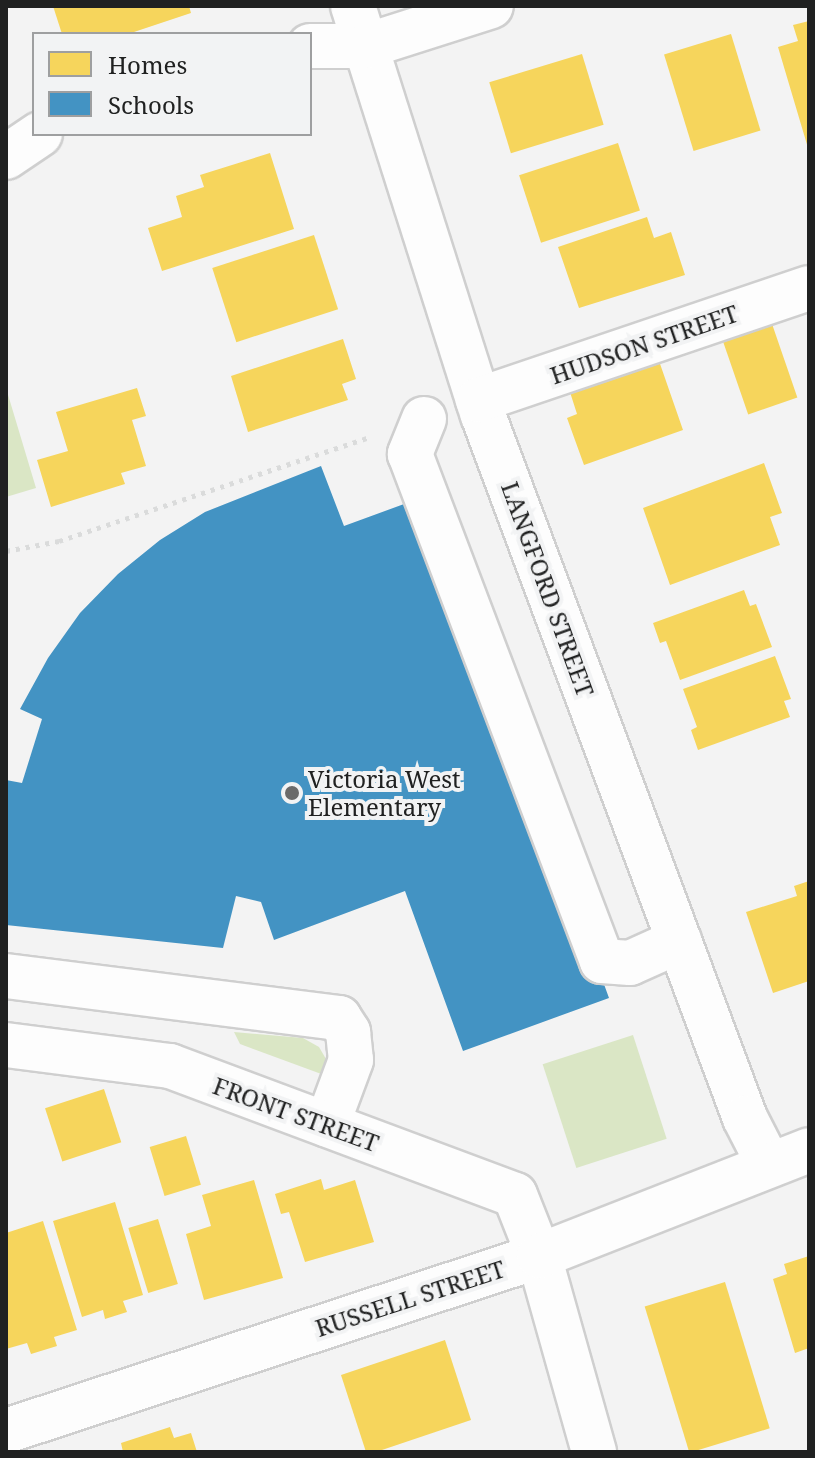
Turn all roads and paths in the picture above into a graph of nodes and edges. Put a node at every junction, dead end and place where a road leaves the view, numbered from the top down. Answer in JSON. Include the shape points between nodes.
{"nodes":[{"id":1,"x":491,"y":6,"type":"edge"},
{"id":2,"x":360,"y":26,"type":"edge"},
{"id":3,"x":312,"y":45,"type":"edge"},
{"id":4,"x":37,"y":136,"type":"edge"},
{"id":5,"x":6,"y":157,"type":"edge"},
{"id":6,"x":809,"y":288,"type":"edge"},
{"id":7,"x":478,"y":400,"type":"junction"},
{"id":8,"x":424,"y":419,"type":"joint"},
{"id":9,"x":6,"y":551,"type":"edge"},
{"id":10,"x":679,"y":941,"type":"junction"},
{"id":11,"x":6,"y":976,"type":"edge"},
{"id":12,"x":6,"y":1045,"type":"edge"},
{"id":13,"x":327,"y":1125,"type":"junction"},
{"id":14,"x":809,"y":1150,"type":"edge"},
{"id":15,"x":768,"y":1163,"type":"junction"},
{"id":16,"x":539,"y":1256,"type":"junction"},
{"id":17,"x":6,"y":1431,"type":"edge"},
{"id":18,"x":594,"y":1452,"type":"edge"}],
"edges":[{"from":1,"to":2,"type":"street"},
{"from":2,"to":3,"type":"street"},
{"from":2,"to":7,"type":"street","name":"LANGFORD STREET"},
{"from":4,"to":5,"type":"street"},
{"from":6,"to":7,"type":"street","name":"HUDSON STREET"},
{"from":7,"to":10,"type":"street","name":"LANGFORD STREET"},
{"from":8,"to":9,"type":"path","via":[[59,541]]},
{"from":8,"to":10,"type":"street","via":[[410,454],[602,961],[630,963]]},
{"from":10,"to":15,"type":"street","name":"LANGFORD STREET","via":[[745,1118]]},
{"from":11,"to":13,"type":"street","via":[[339,1018],[348,1032],[351,1060]]},
{"from":12,"to":13,"type":"street","name":"FRONT STREET","via":[[170,1066]]},
{"from":13,"to":16,"type":"street","name":"FRONT STREET","via":[[515,1195]]},
{"from":14,"to":15,"type":"street","name":"RUSSELL STREET"},
{"from":15,"to":16,"type":"street","name":"RUSSELL STREET"},
{"from":16,"to":17,"type":"street","name":"RUSSELL STREET"},
{"from":16,"to":18,"type":"street"}]}
